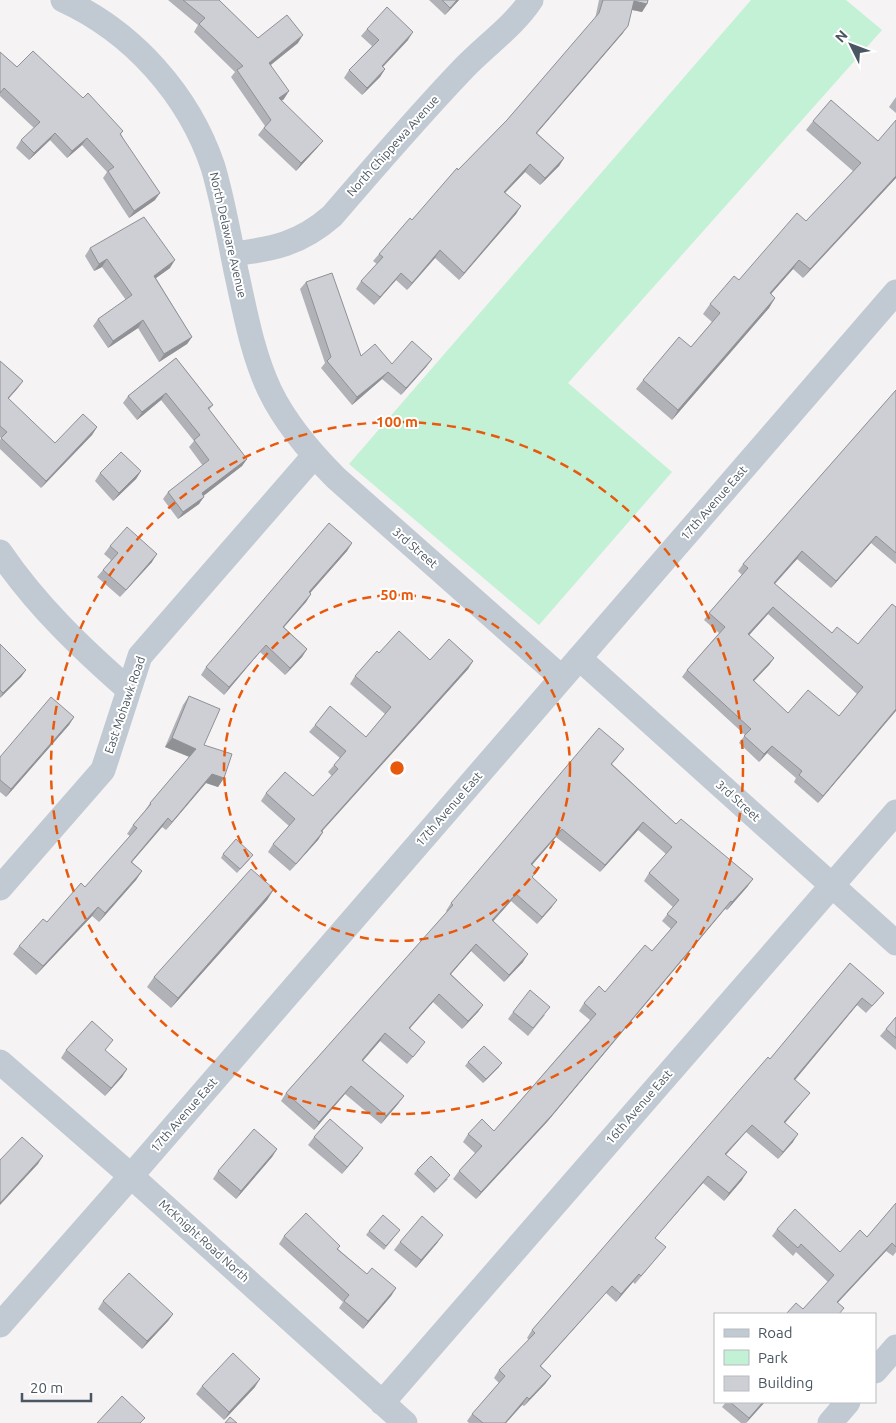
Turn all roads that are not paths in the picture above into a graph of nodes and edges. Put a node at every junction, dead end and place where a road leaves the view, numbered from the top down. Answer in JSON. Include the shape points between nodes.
{"nodes":[{"id":1,"x":63,"y":0,"type":"edge"},
{"id":2,"x":531,"y":0,"type":"edge"},
{"id":3,"x":233,"y":254,"type":"junction"},
{"id":4,"x":896,"y":292,"type":"edge"},
{"id":5,"x":314,"y":456,"type":"junction"},
{"id":6,"x":0,"y":552,"type":"edge"},
{"id":7,"x":580,"y":658,"type":"junction"},
{"id":8,"x":562,"y":678,"type":"junction"},
{"id":9,"x":129,"y":690,"type":"junction"},
{"id":10,"x":896,"y":812,"type":"edge"},
{"id":11,"x":832,"y":885,"type":"junction"},
{"id":12,"x":0,"y":888,"type":"edge"},
{"id":13,"x":896,"y":943,"type":"edge"},
{"id":14,"x":0,"y":1062,"type":"edge"},
{"id":15,"x":132,"y":1176,"type":"junction"},
{"id":16,"x":0,"y":1325,"type":"edge"},
{"id":17,"x":896,"y":1347,"type":"edge"},
{"id":18,"x":876,"y":1370,"type":"edge"},
{"id":19,"x":382,"y":1403,"type":"junction"},
{"id":20,"x":847,"y":1403,"type":"edge"},
{"id":21,"x":405,"y":1423,"type":"edge"},
{"id":22,"x":830,"y":1423,"type":"edge"}],
"edges":[{"from":1,"to":3,"type":"street","name":"North Delaware Avenue","via":[[116,31],[147,59],[174,92],[196,128],[212,167]]},
{"from":2,"to":3,"type":"street","name":"North Chippewa Avenue","via":[[522,14],[422,112],[332,216],[297,240],[274,249]]},
{"from":3,"to":5,"type":"street","name":"North Delaware Avenue","via":[[254,352],[270,391],[291,427]]},
{"from":4,"to":7,"type":"street","name":"17th Avenue East"},
{"from":5,"to":8,"type":"street","name":"3rd Street"},
{"from":5,"to":9,"type":"street","name":"East Mohawk Road","via":[[140,656]]},
{"from":6,"to":9,"type":"street","via":[[38,602],[84,651]]},
{"from":7,"to":8,"type":"street","name":"17th Avenue East"},
{"from":7,"to":11,"type":"street","name":"3rd Street"},
{"from":8,"to":15,"type":"street","name":"17th Avenue East"},
{"from":9,"to":12,"type":"street","name":"East Mohawk Road","via":[[103,770]]},
{"from":10,"to":11,"type":"street","name":"16th Avenue East"},
{"from":11,"to":13,"type":"street","name":"3rd Street"},
{"from":11,"to":19,"type":"street","name":"16th Avenue East"},
{"from":14,"to":15,"type":"street","name":"McKnight Road North"},
{"from":15,"to":16,"type":"street","name":"17th Avenue East"},
{"from":15,"to":19,"type":"street","name":"McKnight Road North"},
{"from":17,"to":18,"type":"street"},
{"from":19,"to":21,"type":"street","name":"McKnight Road North"},
{"from":20,"to":22,"type":"street"}]}
